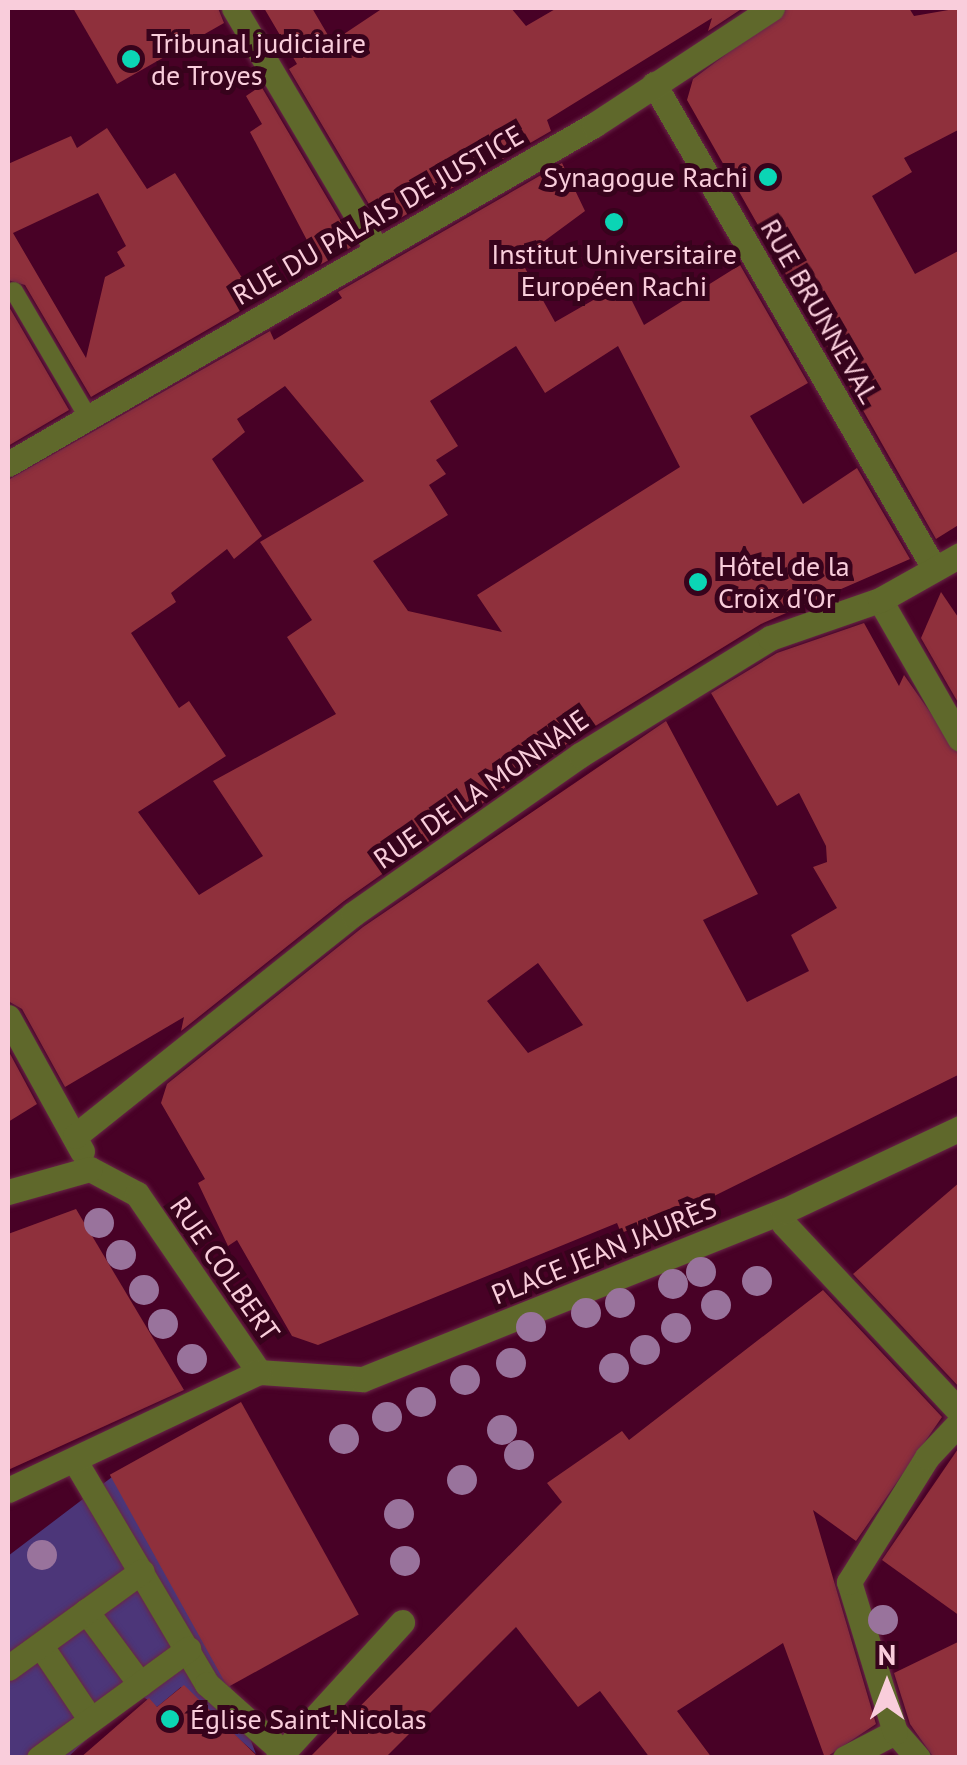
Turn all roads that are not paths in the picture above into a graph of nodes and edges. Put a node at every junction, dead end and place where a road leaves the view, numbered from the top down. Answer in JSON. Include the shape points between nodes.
{"nodes":[{"id":1,"x":234,"y":8,"type":"edge"},
{"id":2,"x":772,"y":8,"type":"edge"},
{"id":3,"x":654,"y":84,"type":"junction"},
{"id":4,"x":376,"y":250,"type":"junction"},
{"id":5,"x":14,"y":291,"type":"dead end"},
{"id":6,"x":88,"y":417,"type":"junction"},
{"id":7,"x":8,"y":464,"type":"edge"},
{"id":8,"x":960,"y":555,"type":"edge"},
{"id":9,"x":934,"y":568,"type":"junction"},
{"id":10,"x":880,"y":600,"type":"junction"},
{"id":11,"x":960,"y":739,"type":"edge"},
{"id":12,"x":8,"y":1016,"type":"edge"},
{"id":13,"x":960,"y":1128,"type":"edge"},
{"id":14,"x":75,"y":1136,"type":"junction"},
{"id":15,"x":90,"y":1168,"type":"junction"},
{"id":16,"x":8,"y":1192,"type":"edge"},
{"id":17,"x":784,"y":1211,"type":"junction"},
{"id":18,"x":259,"y":1372,"type":"junction"},
{"id":19,"x":960,"y":1412,"type":"edge"},
{"id":20,"x":960,"y":1422,"type":"edge"},
{"id":21,"x":75,"y":1461,"type":"junction"},
{"id":22,"x":8,"y":1490,"type":"edge"},
{"id":23,"x":142,"y":1571,"type":"junction"},
{"id":24,"x":86,"y":1611,"type":"junction"},
{"id":25,"x":402,"y":1622,"type":"dead end"},
{"id":26,"x":40,"y":1646,"type":"junction"},
{"id":27,"x":188,"y":1648,"type":"junction"},
{"id":28,"x":8,"y":1668,"type":"edge"},
{"id":29,"x":140,"y":1684,"type":"junction"},
{"id":30,"x":90,"y":1719,"type":"junction"},
{"id":31,"x":895,"y":1732,"type":"junction"},
{"id":32,"x":280,"y":1754,"type":"edge"},
{"id":33,"x":39,"y":1758,"type":"edge"},
{"id":34,"x":845,"y":1758,"type":"edge"},
{"id":35,"x":918,"y":1758,"type":"edge"}],
"edges":[{"from":1,"to":4,"type":"street"},
{"from":2,"to":3,"type":"street","name":"RUE DU PALAIS DE JUSTICE"},
{"from":3,"to":4,"type":"street","name":"RUE DU PALAIS DE JUSTICE"},
{"from":3,"to":9,"type":"street","name":"RUE BRUNNEVAL"},
{"from":4,"to":6,"type":"street","name":"RUE DU PALAIS DE JUSTICE"},
{"from":5,"to":6,"type":"lane"},
{"from":6,"to":7,"type":"street","name":"RUE DU PALAIS DE JUSTICE"},
{"from":8,"to":9,"type":"street","name":"RUE DE LA MONNAIE"},
{"from":9,"to":10,"type":"street","name":"RUE DE LA MONNAIE"},
{"from":10,"to":11,"type":"street"},
{"from":10,"to":14,"type":"street","name":"RUE DE LA MONNAIE","via":[[770,638],[580,754],[353,914]]},
{"from":12,"to":14,"type":"street"},
{"from":13,"to":17,"type":"street","name":"PLACE JEAN JAURÈS"},
{"from":14,"to":15,"type":"street"},
{"from":15,"to":16,"type":"street"},
{"from":15,"to":18,"type":"street","name":"RUE COLBERT","via":[[137,1194]]},
{"from":17,"to":18,"type":"street","name":"PLACE JEAN JAURÈS","via":[[363,1379]]},
{"from":17,"to":19,"type":"street","via":[[784,1224]]},
{"from":18,"to":21,"type":"street"},
{"from":20,"to":31,"type":"street","via":[[927,1457],[849,1582]]},
{"from":21,"to":22,"type":"street"},
{"from":21,"to":23,"type":"street"},
{"from":23,"to":24,"type":"street"},
{"from":23,"to":27,"type":"street"},
{"from":24,"to":26,"type":"street"},
{"from":24,"to":29,"type":"street"},
{"from":25,"to":32,"type":"street"},
{"from":26,"to":28,"type":"street"},
{"from":26,"to":30,"type":"street"},
{"from":27,"to":29,"type":"street"},
{"from":27,"to":32,"type":"street","via":[[207,1684]]},
{"from":29,"to":30,"type":"street"},
{"from":30,"to":33,"type":"street"},
{"from":31,"to":34,"type":"street"},
{"from":31,"to":35,"type":"street"}]}
